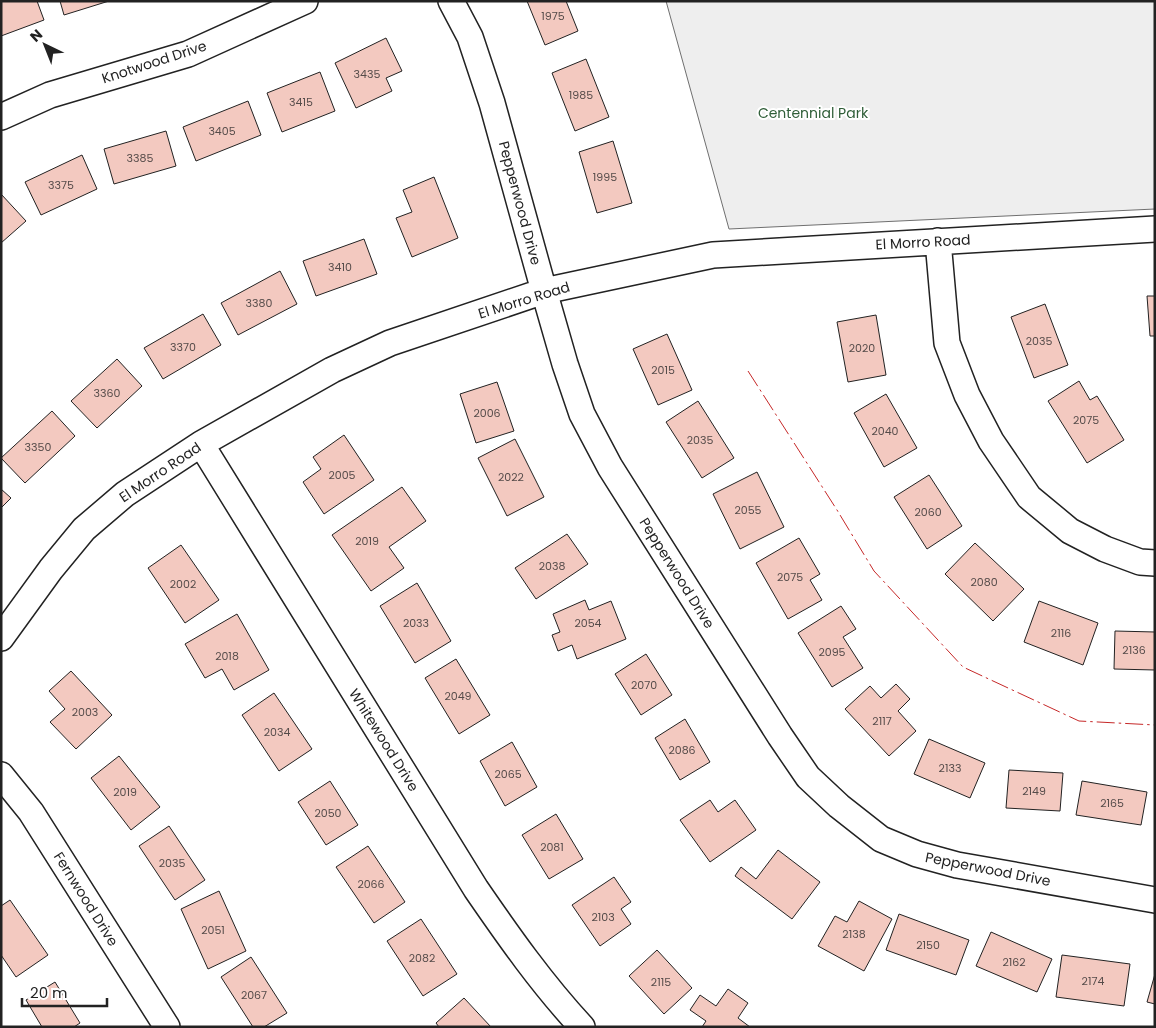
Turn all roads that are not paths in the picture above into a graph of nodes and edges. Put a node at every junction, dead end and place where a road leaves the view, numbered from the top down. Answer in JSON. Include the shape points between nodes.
{"nodes":[{"id":1,"x":305,"y":1,"type":"edge"},
{"id":2,"x":451,"y":1,"type":"edge"},
{"id":3,"x":1,"y":117,"type":"edge"},
{"id":4,"x":1155,"y":229,"type":"edge"},
{"id":5,"x":938,"y":241,"type":"junction"},
{"id":6,"x":544,"y":291,"type":"junction"},
{"id":7,"x":201,"y":444,"type":"junction"},
{"id":8,"x":1155,"y":563,"type":"edge"},
{"id":9,"x":1,"y":638,"type":"edge"},
{"id":10,"x":1,"y":775,"type":"edge"},
{"id":11,"x":1155,"y":900,"type":"edge"},
{"id":12,"x":166,"y":1027,"type":"edge"},
{"id":13,"x":582,"y":1027,"type":"edge"}],
"edges":[{"from":1,"to":3,"type":"street","name":"Knotwood Drive","via":[[188,54],[50,94]]},
{"from":2,"to":6,"type":"street","name":"Pepperwood Drive","via":[[470,38],[492,103]]},
{"from":4,"to":5,"type":"street","name":"El Morro Road"},
{"from":5,"to":6,"type":"street","name":"El Morro Road","via":[[712,255]]},
{"from":5,"to":8,"type":"street","via":[[947,343],[967,395],[992,441],[1029,497],[1070,531],[1105,549],[1140,562]]},
{"from":6,"to":7,"type":"street","name":"El Morro Road","via":[[390,343],[332,370]]},
{"from":6,"to":11,"type":"street","name":"Pepperwood Drive","via":[[582,414],[610,467],[808,776],[839,806],[882,839],[917,854],[958,865]]},
{"from":7,"to":9,"type":"street","name":"El Morro Road","via":[[125,494],[84,529]]},
{"from":7,"to":13,"type":"street","name":"Whitewood Drive","via":[[476,889],[526,960]]},
{"from":10,"to":12,"type":"street","name":"Fernwood Drive","via":[[32,812]]}]}
